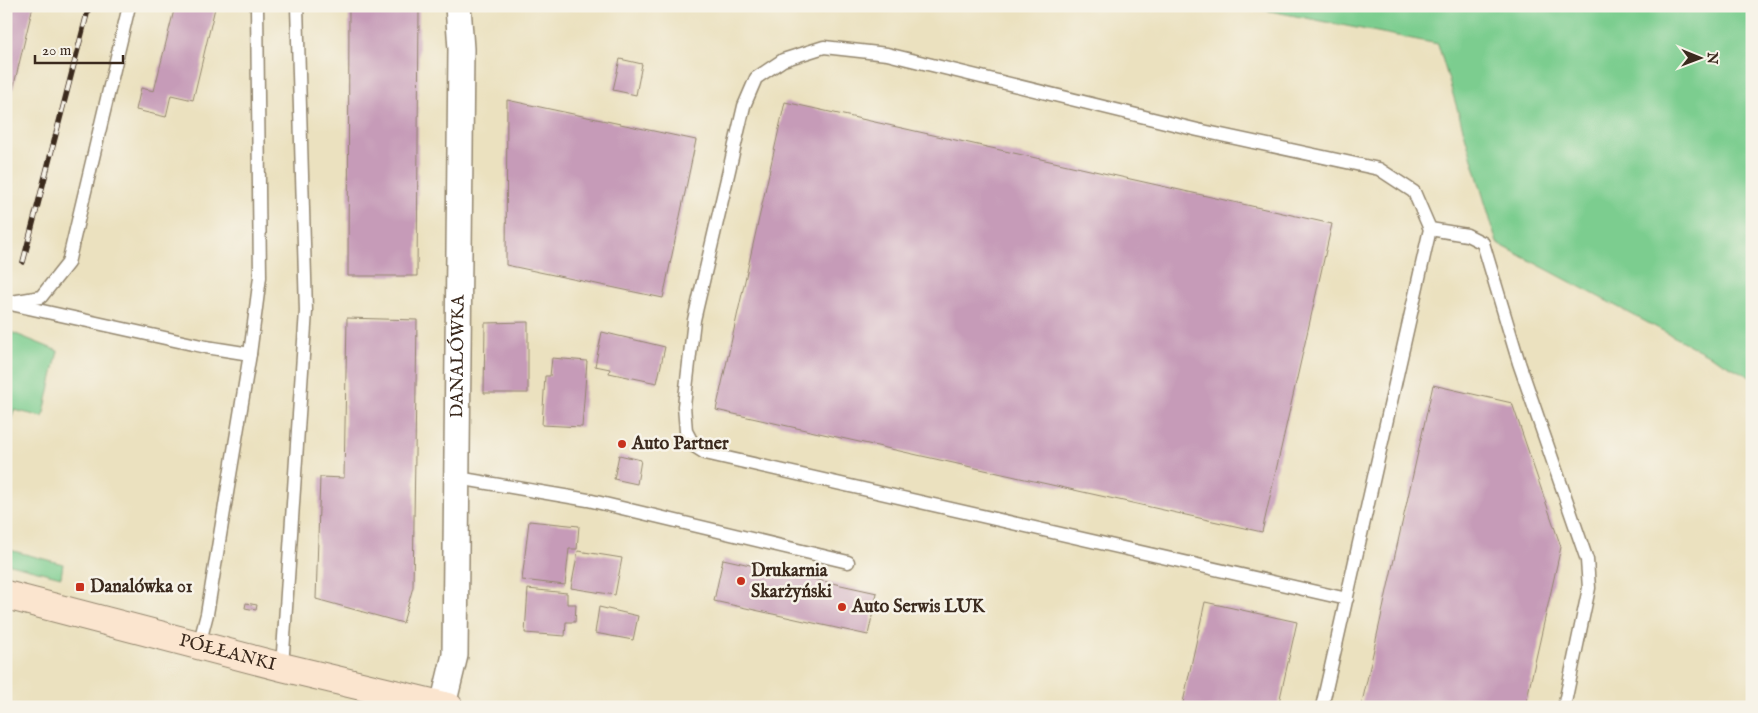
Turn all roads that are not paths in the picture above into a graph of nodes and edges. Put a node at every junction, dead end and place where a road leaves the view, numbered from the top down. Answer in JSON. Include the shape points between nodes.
{"nodes":[{"id":1,"x":129,"y":6,"type":"edge"},
{"id":2,"x":257,"y":6,"type":"edge"},
{"id":3,"x":297,"y":6,"type":"edge"},
{"id":4,"x":458,"y":6,"type":"edge"},
{"id":5,"x":1430,"y":229,"type":"junction"},
{"id":6,"x":8,"y":303,"type":"edge"},
{"id":7,"x":250,"y":354,"type":"junction"},
{"id":8,"x":458,"y":478,"type":"junction"},
{"id":9,"x":848,"y":562,"type":"dead end"},
{"id":10,"x":6,"y":595,"type":"edge"},
{"id":11,"x":1347,"y":599,"type":"junction"},
{"id":12,"x":199,"y":645,"type":"junction"},
{"id":13,"x":282,"y":667,"type":"junction"},
{"id":14,"x":399,"y":702,"type":"edge"},
{"id":15,"x":446,"y":706,"type":"edge"},
{"id":16,"x":1322,"y":707,"type":"edge"},
{"id":17,"x":1564,"y":707,"type":"edge"}],
"edges":[{"from":1,"to":6,"type":"lane","via":[[68,262],[41,297]]},
{"from":2,"to":7,"type":"lane","via":[[260,276]]},
{"from":3,"to":13,"type":"lane","via":[[306,311]]},
{"from":4,"to":8,"type":"street","name":"DANALÓWKA","via":[[461,49]]},
{"from":5,"to":11,"type":"lane"},
{"from":5,"to":11,"type":"lane","via":[[1414,192],[1379,169],[1198,130],[887,54],[824,47],[783,60],[756,78],[744,106],[694,320],[684,406],[686,431],[694,446],[705,453]]},
{"from":5,"to":17,"type":"lane","via":[[1467,234],[1483,243],[1519,363],[1587,560],[1589,588]]},
{"from":6,"to":7,"type":"lane","via":[[206,348]]},
{"from":7,"to":12,"type":"lane","via":[[207,614]]},
{"from":8,"to":9,"type":"lane","via":[[588,500]]},
{"from":8,"to":15,"type":"street","name":"DANALÓWKA","via":[[455,656]]},
{"from":10,"to":12,"type":"street","name":"PÓŁŁANKI"},
{"from":11,"to":16,"type":"lane"},
{"from":12,"to":13,"type":"street","name":"PÓŁŁANKI"},
{"from":13,"to":14,"type":"street","name":"PÓŁŁANKI"},
{"from":14,"to":15,"type":"street","name":"PÓŁŁANKI"}]}
